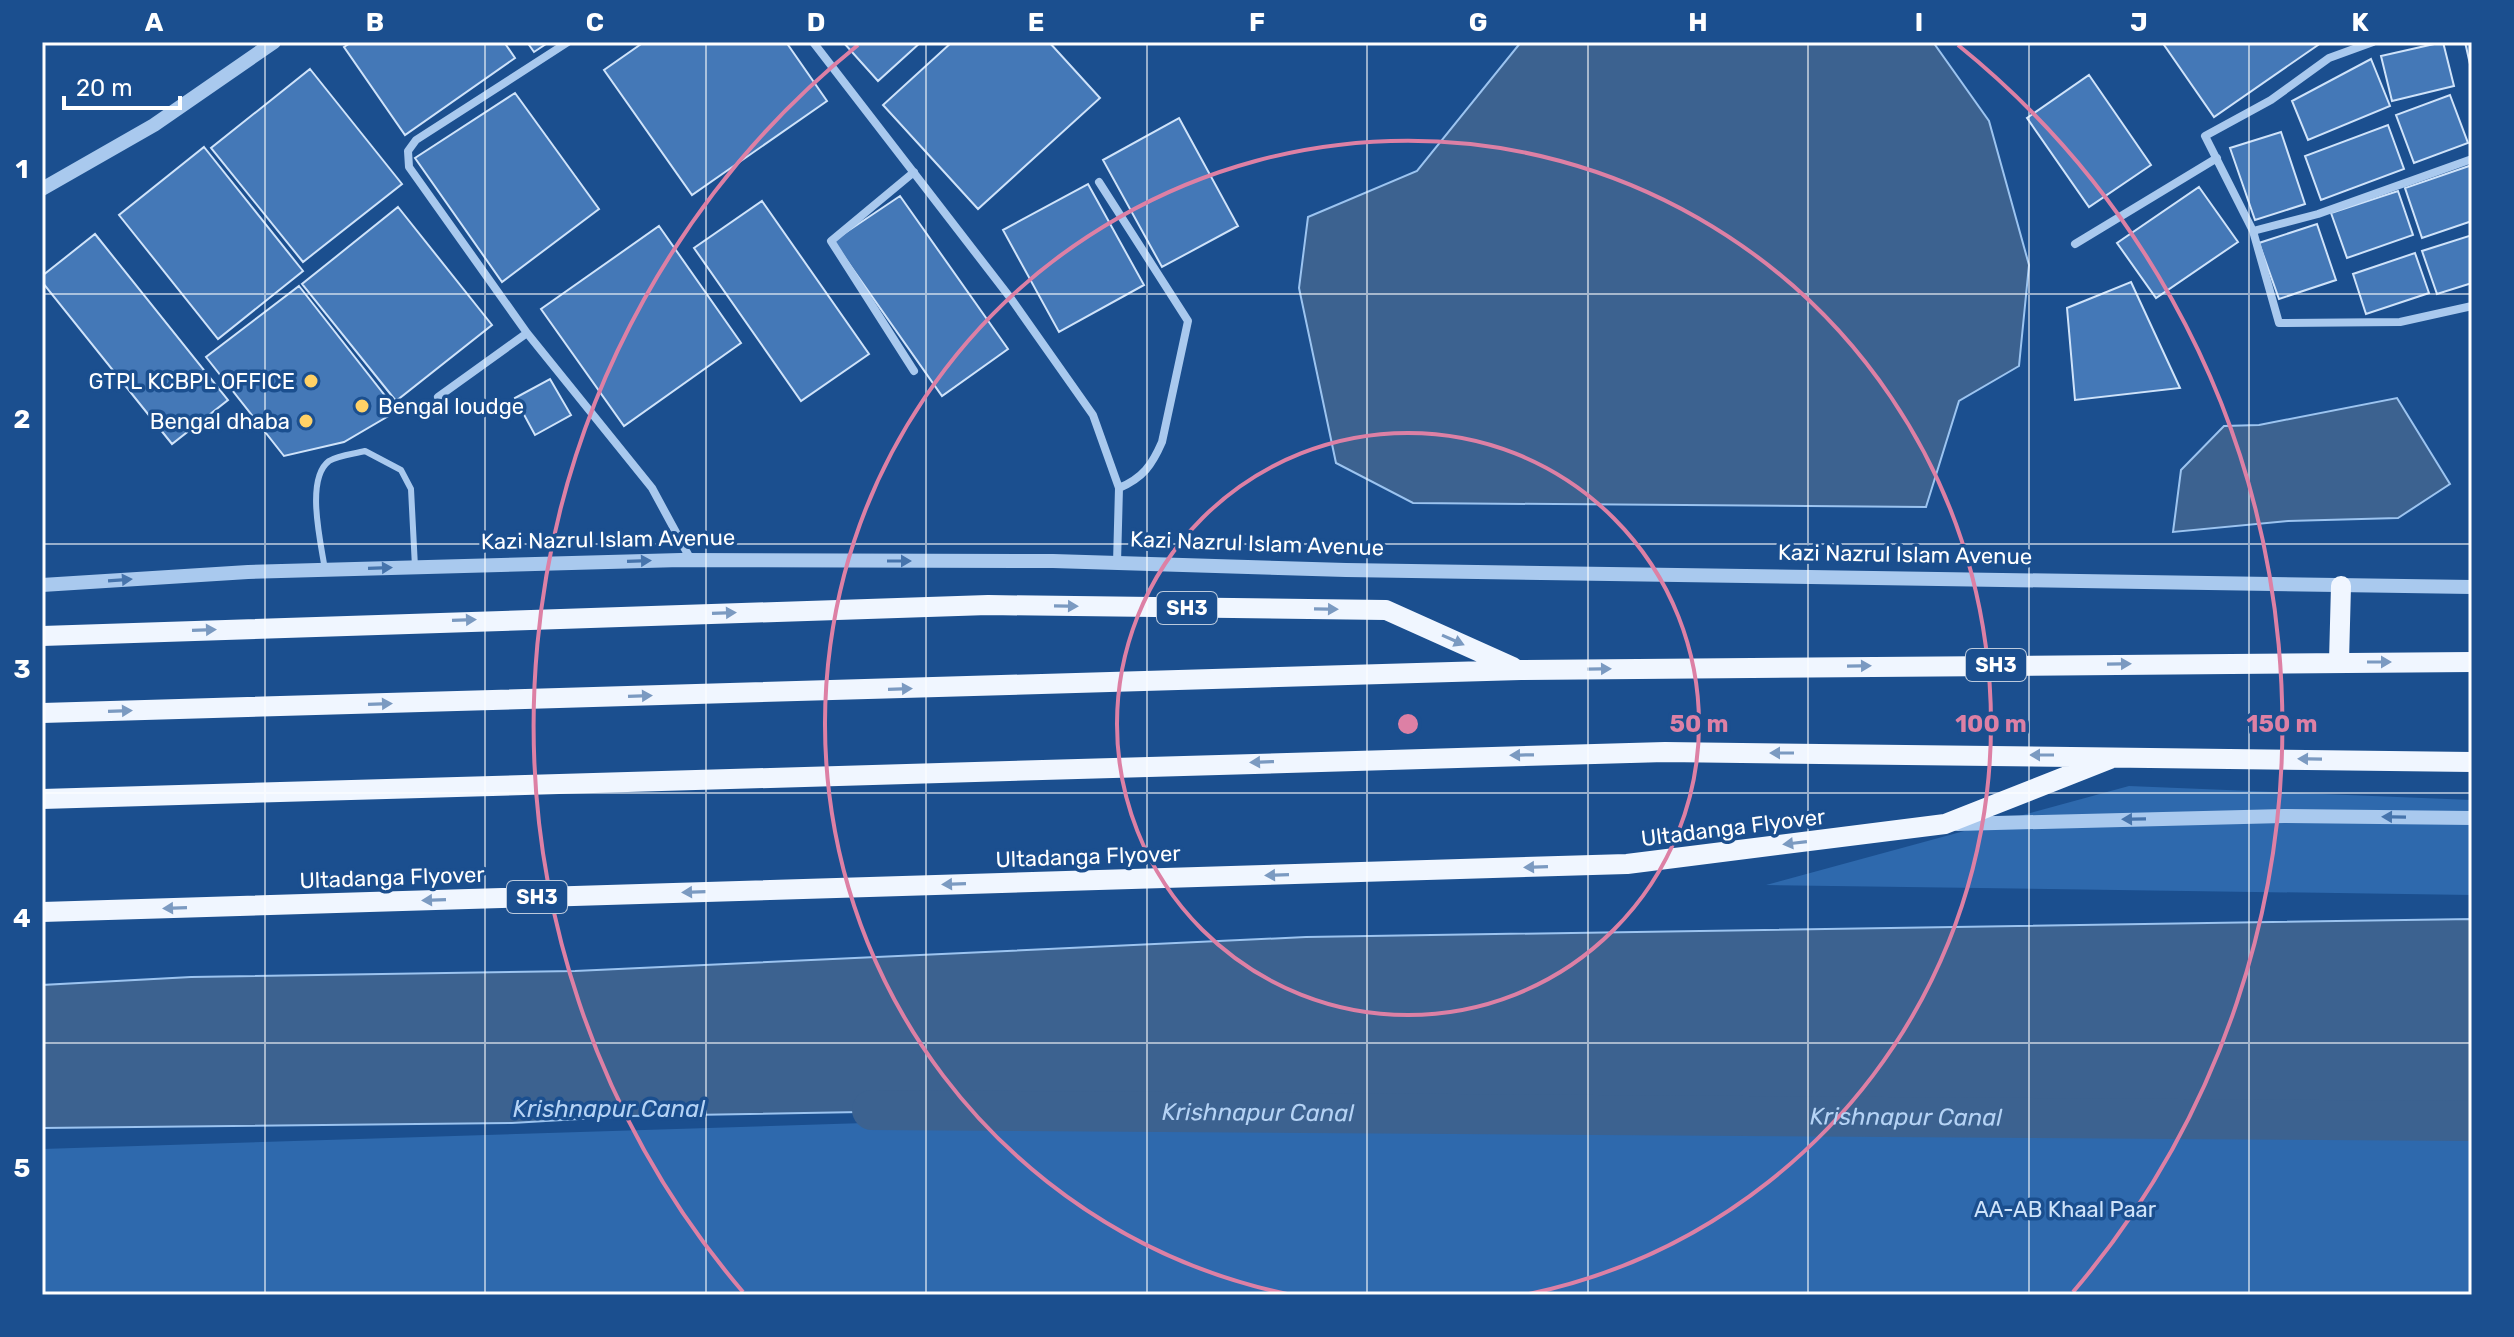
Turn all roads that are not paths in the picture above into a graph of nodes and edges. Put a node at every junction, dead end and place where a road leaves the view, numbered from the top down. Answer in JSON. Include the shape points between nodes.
{"nodes":[{"id":1,"x":274,"y":42,"type":"edge"},
{"id":2,"x":568,"y":42,"type":"edge"},
{"id":3,"x":813,"y":42,"type":"edge"},
{"id":4,"x":2373,"y":42,"type":"edge"},
{"id":5,"x":2217,"y":158,"type":"junction"},
{"id":6,"x":2472,"y":159,"type":"edge"},
{"id":7,"x":914,"y":172,"type":"junction"},
{"id":8,"x":1099,"y":182,"type":"dead end"},
{"id":9,"x":42,"y":189,"type":"edge"},
{"id":10,"x":2253,"y":231,"type":"junction"},
{"id":11,"x":2075,"y":244,"type":"dead end"},
{"id":12,"x":2472,"y":306,"type":"edge"},
{"id":13,"x":527,"y":333,"type":"junction"},
{"id":14,"x":914,"y":371,"type":"dead end"},
{"id":15,"x":438,"y":397,"type":"dead end"},
{"id":16,"x":1119,"y":488,"type":"junction"},
{"id":17,"x":692,"y":561,"type":"junction"},
{"id":18,"x":1117,"y":563,"type":"junction"},
{"id":19,"x":415,"y":567,"type":"junction"},
{"id":20,"x":325,"y":570,"type":"junction"},
{"id":21,"x":42,"y":585,"type":"edge"},
{"id":22,"x":2341,"y":586,"type":"junction"},
{"id":23,"x":2472,"y":587,"type":"edge"},
{"id":24,"x":42,"y":636,"type":"edge"},
{"id":25,"x":2339,"y":661,"type":"junction"},
{"id":26,"x":2472,"y":662,"type":"edge"},
{"id":27,"x":1521,"y":670,"type":"junction"},
{"id":28,"x":42,"y":713,"type":"edge"},
{"id":29,"x":2120,"y":755,"type":"junction"},
{"id":30,"x":2472,"y":762,"type":"edge"},
{"id":31,"x":42,"y":799,"type":"edge"},
{"id":32,"x":2472,"y":818,"type":"edge"},
{"id":33,"x":1945,"y":824,"type":"junction"},
{"id":34,"x":42,"y":912,"type":"edge"}],
"edges":[{"from":1,"to":9,"type":"street","via":[[154,125]]},
{"from":2,"to":13,"type":"street","via":[[416,140],[408,151],[409,167]]},
{"from":3,"to":7,"type":"street"},
{"from":4,"to":5,"type":"street","via":[[2329,58],[2271,100],[2205,136]]},
{"from":5,"to":10,"type":"street"},
{"from":5,"to":11,"type":"street"},
{"from":6,"to":10,"type":"street","via":[[2318,214]]},
{"from":7,"to":14,"type":"street","via":[[831,241]]},
{"from":7,"to":16,"type":"street","via":[[1093,415]]},
{"from":8,"to":16,"type":"street","via":[[1188,321],[1162,442],[1139,479]]},
{"from":10,"to":12,"type":"street","via":[[2279,323],[2400,322]]},
{"from":13,"to":15,"type":"street"},
{"from":13,"to":17,"type":"street","via":[[652,488]]},
{"from":16,"to":18,"type":"street"},
{"from":17,"to":18,"type":"street","name":"Kazi Nazrul Islam Avenue","one_way":true},
{"from":19,"to":17,"type":"street","name":"Kazi Nazrul Islam Avenue","one_way":true},
{"from":18,"to":22,"type":"street","name":"Kazi Nazrul Islam Avenue"},
{"from":20,"to":19,"type":"street","name":"Kazi Nazrul Islam Avenue","one_way":true},
{"from":19,"to":20,"type":"lane","via":[[411,489],[401,470],[365,451],[322,467],[315,495]]},
{"from":21,"to":20,"type":"street","name":"Kazi Nazrul Islam Avenue","one_way":true},
{"from":22,"to":23,"type":"street","name":"Kazi Nazrul Islam Avenue"},
{"from":22,"to":25,"type":"main road"},
{"from":24,"to":27,"type":"main road","number":"SH3","one_way":true,"via":[[988,605],[1386,610]]},
{"from":25,"to":26,"type":"main road","number":"SH3","one_way":true},
{"from":27,"to":25,"type":"main road","number":"SH3","one_way":true},
{"from":28,"to":27,"type":"main road","one_way":true},
{"from":30,"to":29,"type":"main road","number":"SH3","one_way":true},
{"from":29,"to":31,"type":"main road","one_way":true,"via":[[1665,752],[1425,757]]},
{"from":29,"to":33,"type":"main road","name":"Ultadanga Flyover","number":"SH3"},
{"from":32,"to":33,"type":"street","one_way":true,"via":[[2284,816]]},
{"from":33,"to":34,"type":"main road","name":"Ultadanga Flyover","number":"SH3","one_way":true,"via":[[1627,864]]}]}
